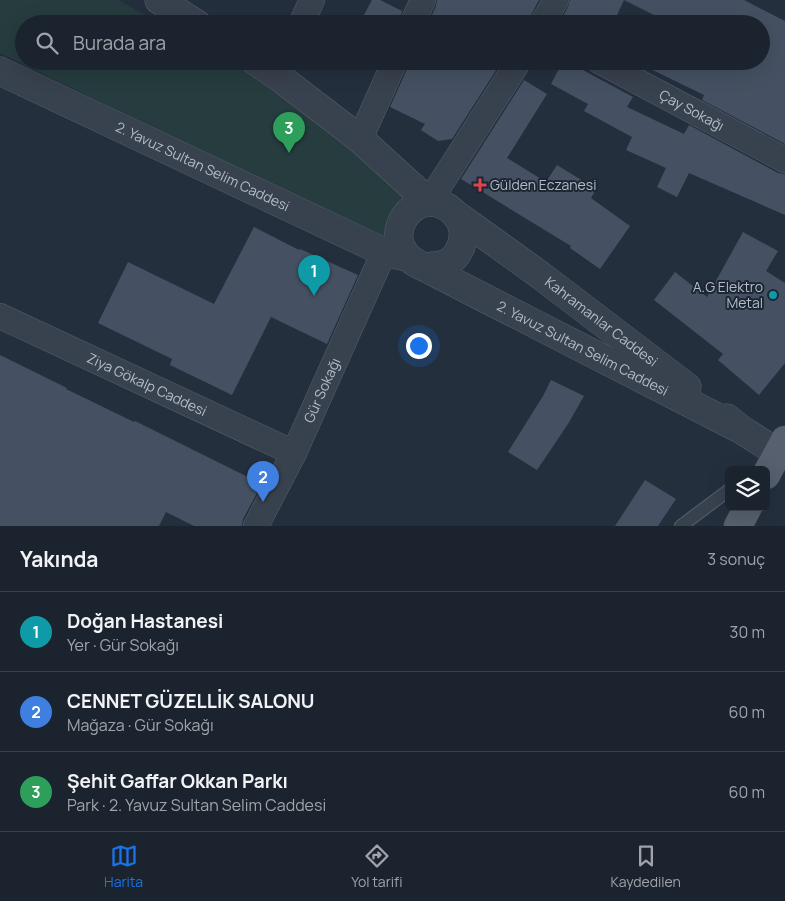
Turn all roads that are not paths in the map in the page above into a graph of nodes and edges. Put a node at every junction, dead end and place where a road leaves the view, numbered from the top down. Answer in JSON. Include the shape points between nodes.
{"nodes":[{"id":1,"x":312,"y":0,"type":"edge"},
{"id":2,"x":423,"y":0,"type":"edge"},
{"id":3,"x":556,"y":0,"type":"edge"},
{"id":4,"x":305,"y":15,"type":"edge"},
{"id":5,"x":416,"y":15,"type":"edge"},
{"id":6,"x":547,"y":15,"type":"edge"},
{"id":7,"x":283,"y":70,"type":"edge"},
{"id":8,"x":391,"y":70,"type":"edge"},
{"id":9,"x":513,"y":70,"type":"edge"},
{"id":10,"x":616,"y":70,"type":"edge"},
{"id":11,"x":0,"y":71,"type":"edge"},
{"id":12,"x":360,"y":139,"type":"junction"},
{"id":13,"x":785,"y":160,"type":"edge"},
{"id":14,"x":429,"y":202,"type":"junction"},
{"id":15,"x":458,"y":216,"type":"junction"},
{"id":16,"x":405,"y":258,"type":"junction"},
{"id":17,"x":0,"y":316,"type":"edge"},
{"id":18,"x":742,"y":430,"type":"junction"},
{"id":19,"x":294,"y":454,"type":"junction"},
{"id":20,"x":777,"y":456,"type":"edge"},
{"id":21,"x":762,"y":466,"type":"edge"},
{"id":22,"x":725,"y":493,"type":"edge"},
{"id":23,"x":746,"y":511,"type":"edge"},
{"id":24,"x":256,"y":526,"type":"edge"},
{"id":25,"x":681,"y":526,"type":"edge"},
{"id":26,"x":738,"y":526,"type":"edge"}],
"edges":[{"from":1,"to":4,"type":"street"},
{"from":2,"to":5,"type":"street"},
{"from":3,"to":6,"type":"street"},
{"from":7,"to":12,"type":"street"},
{"from":8,"to":12,"type":"street"},
{"from":9,"to":14,"type":"street"},
{"from":10,"to":13,"type":"street","name":"Çay Sokağı"},
{"from":11,"to":16,"type":"street","name":"2. Yavuz Sultan Selim Caddesi"},
{"from":12,"to":14,"type":"street"},
{"from":14,"to":15,"type":"street","via":[[450,208]]},
{"from":14,"to":16,"type":"street","via":[[410,210],[403,218],[398,238]]},
{"from":15,"to":16,"type":"street","via":[[464,237],[455,257],[446,264]]},
{"from":15,"to":18,"type":"street","name":"Kahramanlar Caddesi"},
{"from":16,"to":18,"type":"street","name":"2. Yavuz Sultan Selim Caddesi"},
{"from":16,"to":19,"type":"street","name":"Gür Sokağı"},
{"from":17,"to":19,"type":"street","name":"Ziya Gökalp Caddesi"},
{"from":18,"to":20,"type":"street"},
{"from":19,"to":24,"type":"street","name":"Gür Sokağı"},
{"from":20,"to":21,"type":"lane"},
{"from":22,"to":25,"type":"lane"},
{"from":23,"to":26,"type":"main road"}]}
